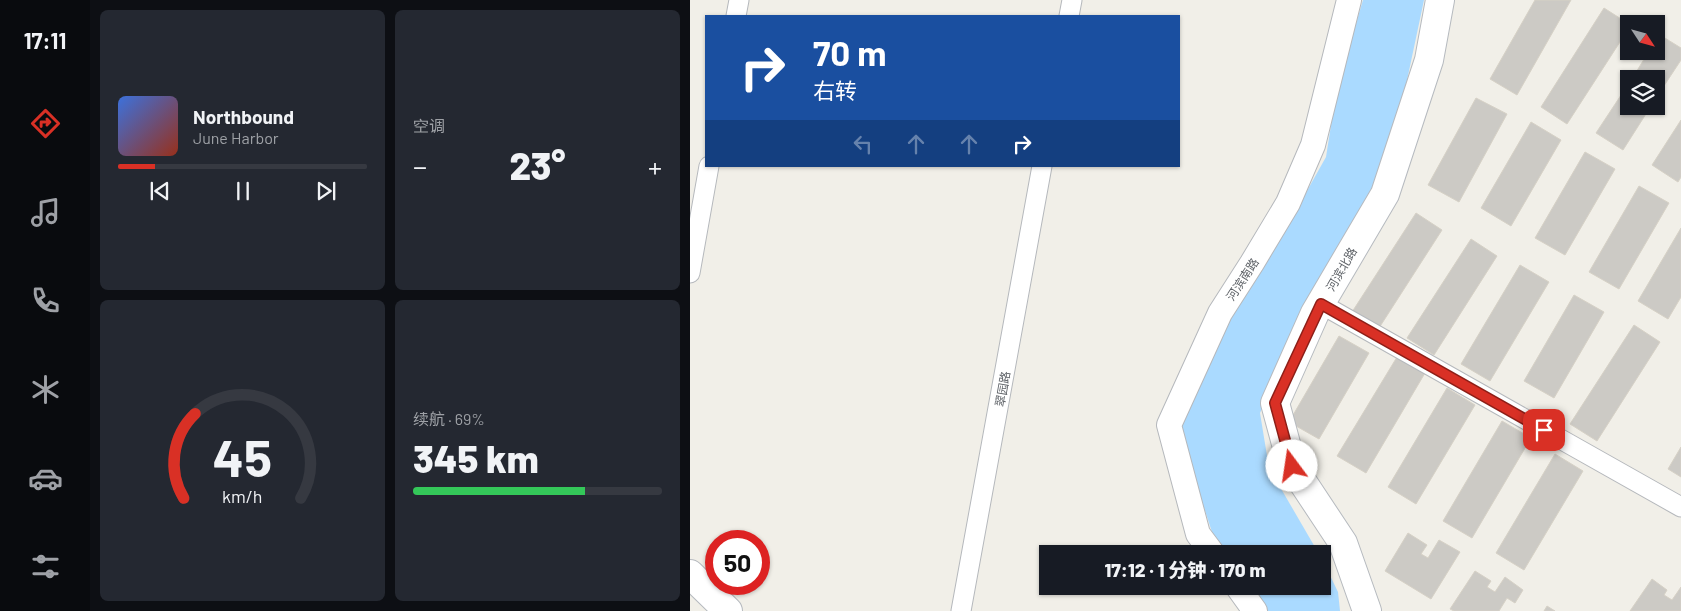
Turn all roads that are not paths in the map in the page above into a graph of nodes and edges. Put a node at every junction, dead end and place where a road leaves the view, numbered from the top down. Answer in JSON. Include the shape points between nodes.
{"nodes":[{"id":1,"x":739,"y":0,"type":"edge"},
{"id":2,"x":1072,"y":0,"type":"edge"},
{"id":3,"x":1349,"y":0,"type":"edge"},
{"id":4,"x":1440,"y":0,"type":"edge"},
{"id":5,"x":736,"y":15,"type":"edge"},
{"id":6,"x":1069,"y":15,"type":"edge"},
{"id":7,"x":709,"y":167,"type":"edge"},
{"id":8,"x":1042,"y":167,"type":"edge"},
{"id":9,"x":690,"y":272,"type":"edge"},
{"id":10,"x":1321,"y":304,"type":"junction"},
{"id":11,"x":1681,"y":508,"type":"edge"},
{"id":12,"x":1206,"y":545,"type":"edge"},
{"id":13,"x":690,"y":574,"type":"edge"},
{"id":14,"x":1243,"y":595,"type":"edge"},
{"id":15,"x":690,"y":598,"type":"edge"},
{"id":16,"x":704,"y":611,"type":"edge"},
{"id":17,"x":728,"y":611,"type":"edge"},
{"id":18,"x":961,"y":611,"type":"edge"},
{"id":19,"x":1255,"y":611,"type":"edge"},
{"id":20,"x":1367,"y":611,"type":"edge"}],
"edges":[{"from":1,"to":5,"type":"street"},
{"from":2,"to":6,"type":"street"},
{"from":3,"to":12,"type":"street","name":"河滨南路","via":[[1313,145],[1288,203],[1220,313],[1168,425],[1198,534]]},
{"from":4,"to":10,"type":"main road","name":"河滨北路","via":[[1429,60],[1385,194]]},
{"from":7,"to":9,"type":"street"},
{"from":8,"to":18,"type":"street","name":"翠园路"},
{"from":10,"to":11,"type":"street"},
{"from":10,"to":20,"type":"main road","name":"河滨北路","via":[[1275,403],[1292,466],[1343,543]]},
{"from":13,"to":17,"type":"main road"},
{"from":14,"to":19,"type":"street"},
{"from":15,"to":16,"type":"main road"}]}
